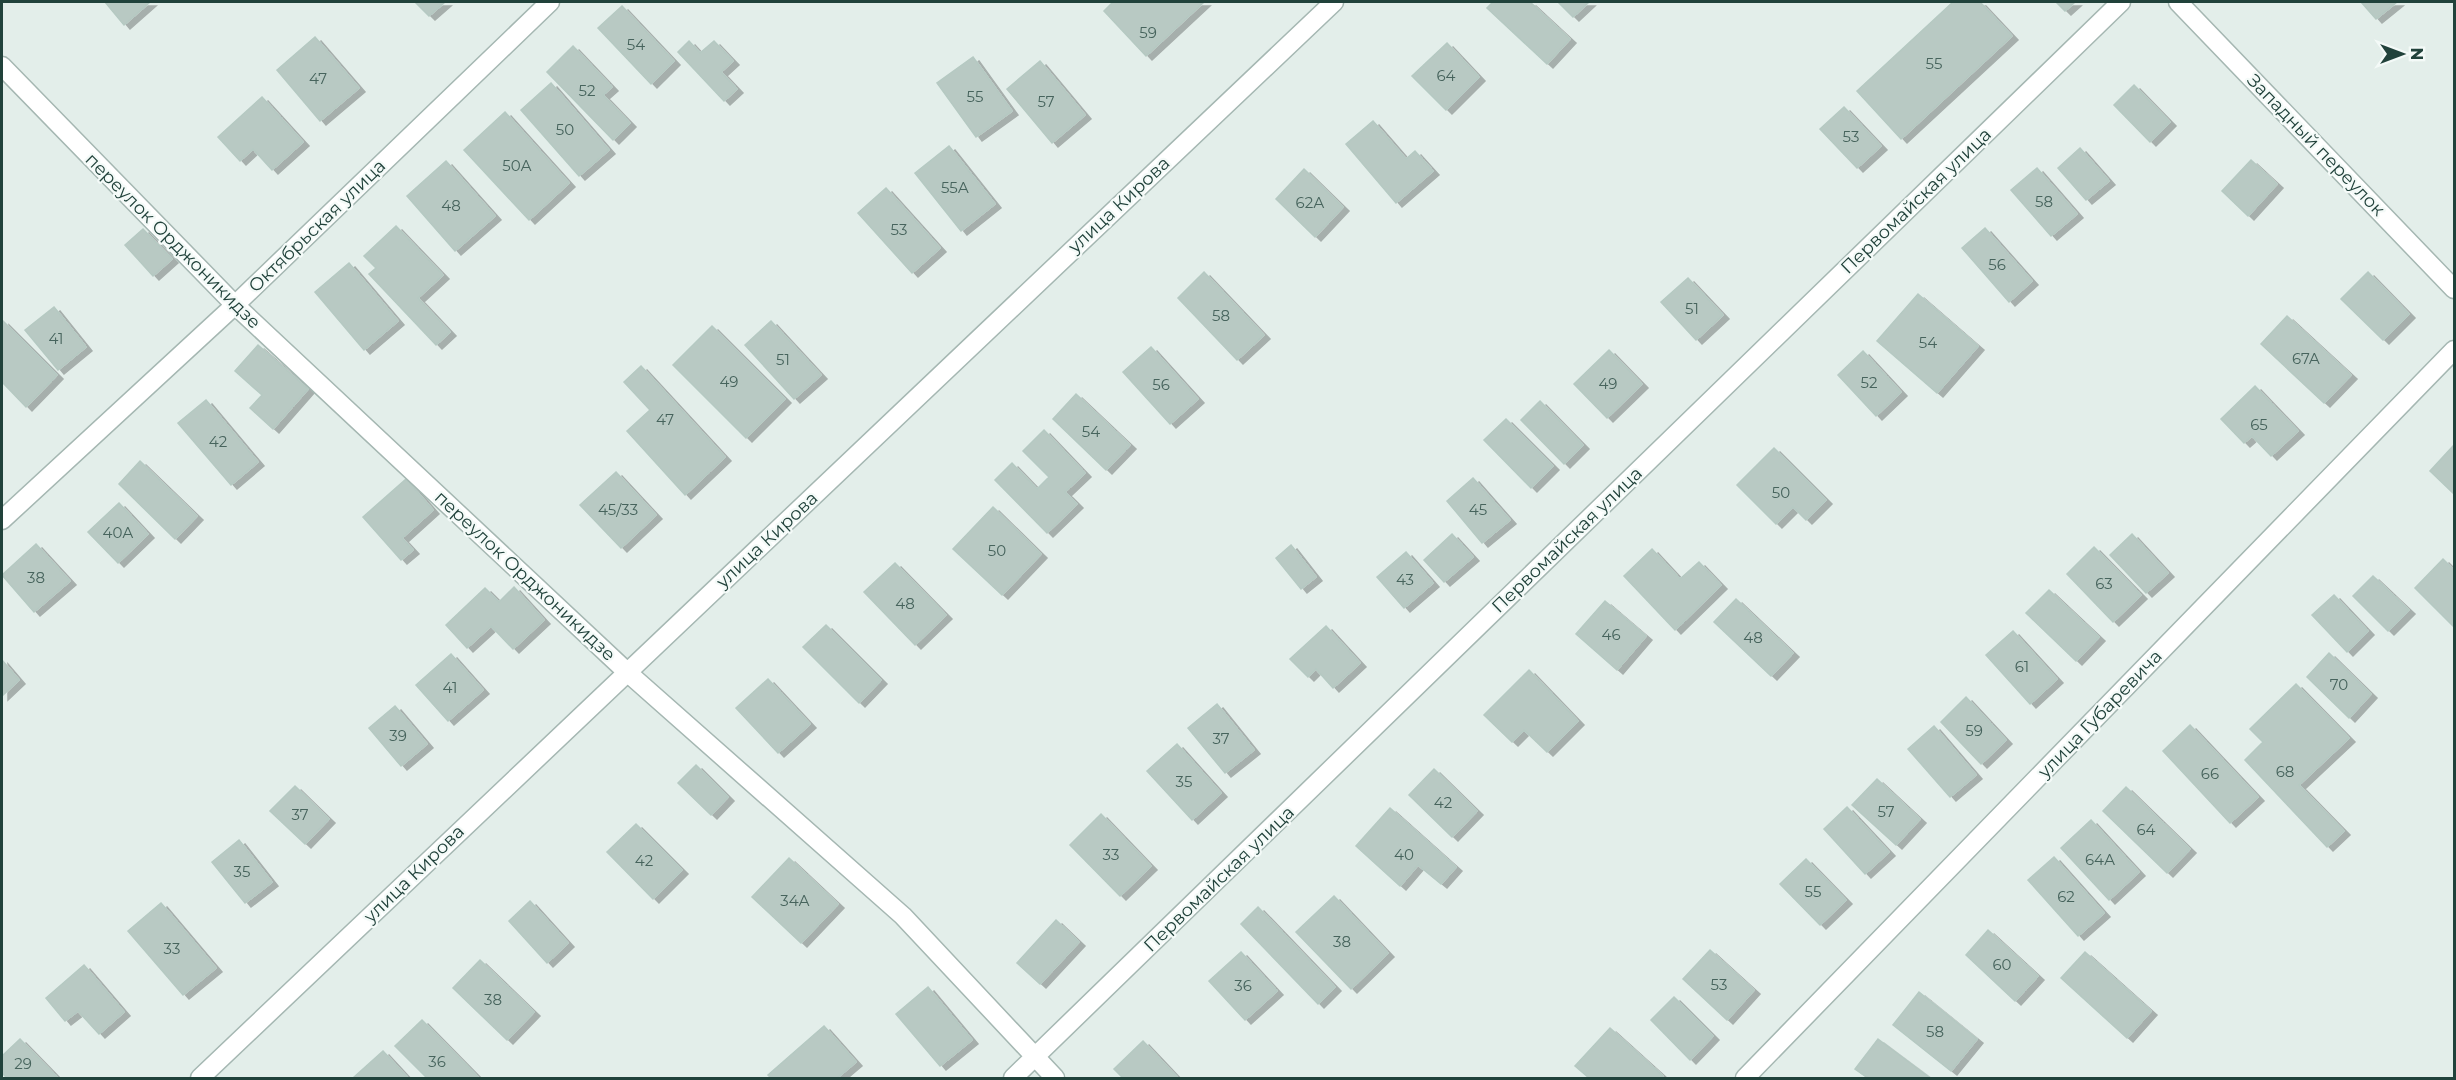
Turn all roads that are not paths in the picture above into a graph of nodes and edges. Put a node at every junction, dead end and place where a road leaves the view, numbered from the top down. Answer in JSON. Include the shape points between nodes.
{"nodes":[{"id":1,"x":550,"y":2,"type":"edge"},
{"id":2,"x":1334,"y":2,"type":"edge"},
{"id":3,"x":2121,"y":2,"type":"edge"},
{"id":4,"x":2178,"y":2,"type":"edge"},
{"id":5,"x":2,"y":66,"type":"edge"},
{"id":6,"x":2454,"y":289,"type":"edge"},
{"id":7,"x":235,"y":305,"type":"junction"},
{"id":8,"x":2454,"y":350,"type":"edge"},
{"id":9,"x":2,"y":520,"type":"edge"},
{"id":10,"x":627,"y":672,"type":"junction"},
{"id":11,"x":1034,"y":1058,"type":"junction"},
{"id":12,"x":200,"y":1078,"type":"edge"},
{"id":13,"x":1013,"y":1078,"type":"edge"},
{"id":14,"x":1055,"y":1078,"type":"edge"},
{"id":15,"x":1745,"y":1078,"type":"edge"}],
"edges":[{"from":1,"to":7,"type":"street","name":"Октябрьская улица"},
{"from":2,"to":10,"type":"street","name":"улица Кирова"},
{"from":3,"to":11,"type":"street","name":"Первомайская улица"},
{"from":4,"to":6,"type":"street","name":"Западный переулок"},
{"from":5,"to":7,"type":"street","name":"переулок Орджоникидзе"},
{"from":7,"to":9,"type":"street","name":"Октябрьская улица"},
{"from":7,"to":10,"type":"street","name":"переулок Орджоникидзе"},
{"from":8,"to":15,"type":"street","name":"улица Губаревича"},
{"from":10,"to":11,"type":"street","name":"переулок Орджоникидзе","via":[[903,916]]},
{"from":10,"to":12,"type":"street","name":"улица Кирова"},
{"from":11,"to":13,"type":"street","name":"Первомайская улица"},
{"from":11,"to":14,"type":"street","name":"переулок Орджоникидзе"}]}
